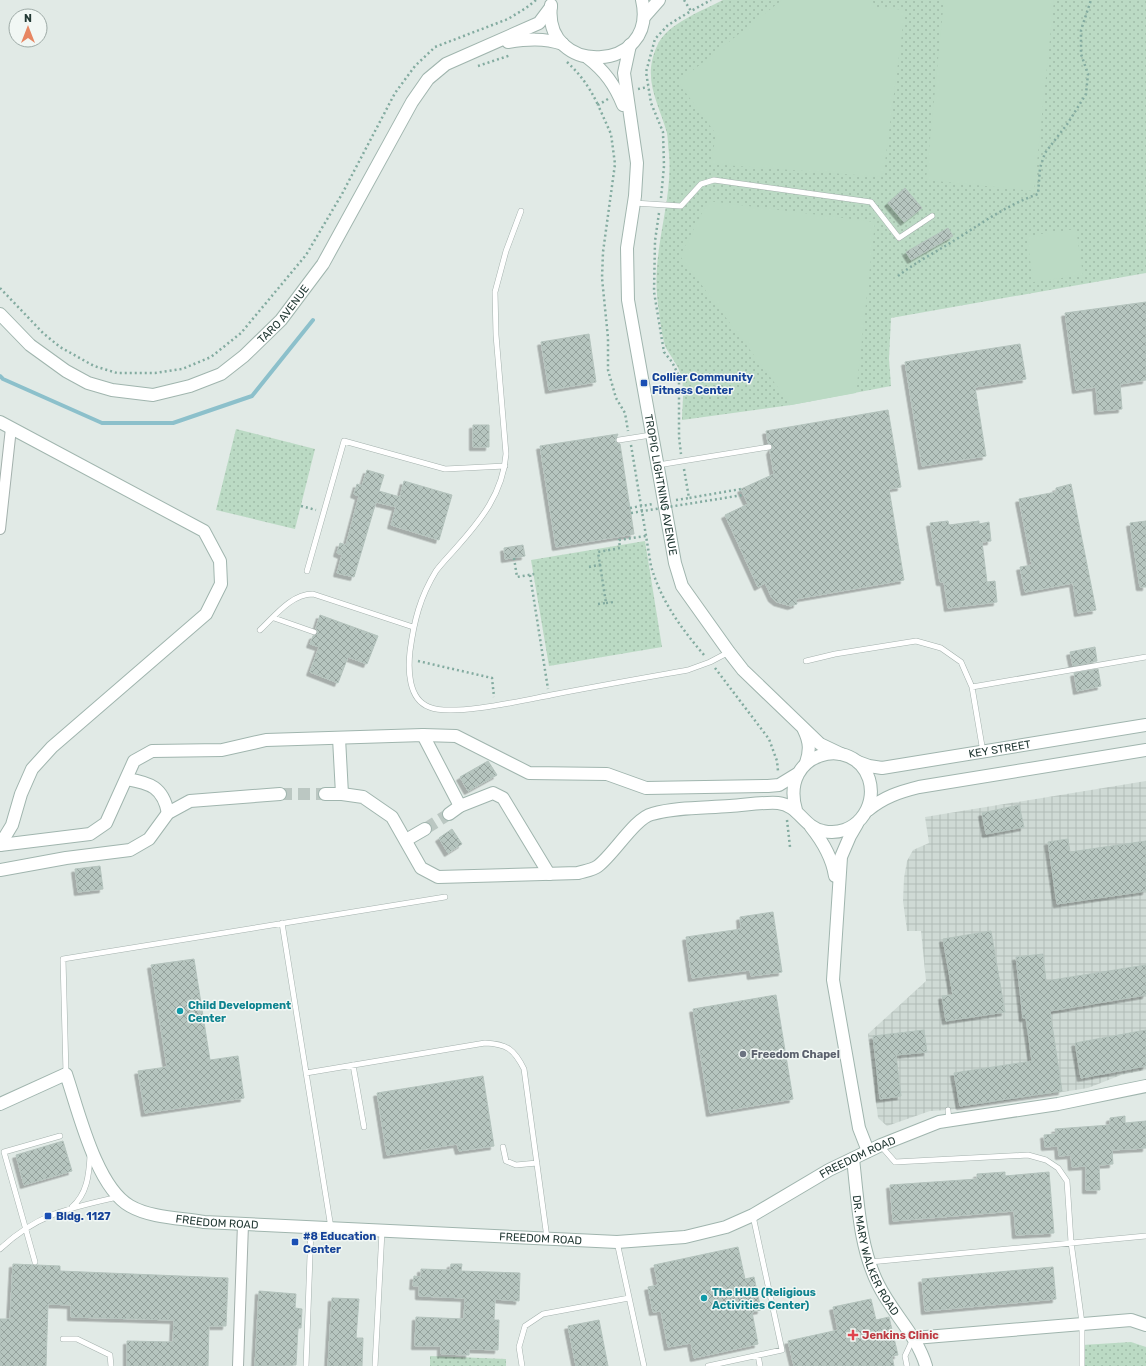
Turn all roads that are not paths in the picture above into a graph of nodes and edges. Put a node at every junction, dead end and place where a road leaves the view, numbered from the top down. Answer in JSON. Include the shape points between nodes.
{"nodes":[{"id":1,"x":642,"y":0,"type":"edge"},
{"id":2,"x":659,"y":0,"type":"edge"},
{"id":3,"x":552,"y":4,"type":"edge"},
{"id":4,"x":644,"y":17,"type":"junction"},
{"id":5,"x":563,"y":44,"type":"junction"},
{"id":6,"x":630,"y":45,"type":"junction"},
{"id":7,"x":479,"y":49,"type":"junction"},
{"id":8,"x":588,"y":58,"type":"junction"},
{"id":9,"x":632,"y":130,"type":"junction"},
{"id":10,"x":634,"y":203,"type":"junction"},
{"id":11,"x":521,"y":211,"type":"dead end"},
{"id":12,"x":932,"y":216,"type":"dead end"},
{"id":13,"x":0,"y":314,"type":"edge"},
{"id":14,"x":0,"y":422,"type":"edge"},
{"id":15,"x":12,"y":428,"type":"junction"},
{"id":16,"x":652,"y":435,"type":"junction"},
{"id":17,"x":619,"y":440,"type":"dead end"},
{"id":18,"x":769,"y":447,"type":"dead end"},
{"id":19,"x":657,"y":465,"type":"junction"},
{"id":20,"x":505,"y":466,"type":"junction"},
{"id":21,"x":0,"y":528,"type":"edge"},
{"id":22,"x":307,"y":572,"type":"dead end"},
{"id":23,"x":274,"y":618,"type":"junction"},
{"id":24,"x":413,"y":627,"type":"junction"},
{"id":25,"x":260,"y":630,"type":"dead end"},
{"id":26,"x":314,"y":632,"type":"dead end"},
{"id":27,"x":729,"y":652,"type":"junction"},
{"id":28,"x":1146,"y":657,"type":"edge"},
{"id":29,"x":806,"y":661,"type":"dead end"},
{"id":30,"x":972,"y":687,"type":"junction"},
{"id":31,"x":801,"y":724,"type":"junction"},
{"id":32,"x":1146,"y":725,"type":"edge"},
{"id":33,"x":423,"y":735,"type":"junction"},
{"id":34,"x":339,"y":738,"type":"junction"},
{"id":35,"x":1146,"y":750,"type":"edge"},
{"id":36,"x":983,"y":753,"type":"junction"},
{"id":37,"x":841,"y":754,"type":"junction"},
{"id":38,"x":854,"y":760,"type":"junction"},
{"id":39,"x":806,"y":763,"type":"junction"},
{"id":40,"x":797,"y":774,"type":"junction"},
{"id":41,"x":127,"y":779,"type":"junction"},
{"id":42,"x":280,"y":794,"type":"tunnel mouth"},
{"id":43,"x":325,"y":794,"type":"tunnel mouth"},
{"id":44,"x":342,"y":794,"type":"junction"},
{"id":45,"x":460,"y":806,"type":"junction"},
{"id":46,"x":796,"y":810,"type":"junction"},
{"id":47,"x":868,"y":810,"type":"junction"},
{"id":48,"x":168,"y":812,"type":"junction"},
{"id":49,"x":449,"y":814,"type":"tunnel mouth"},
{"id":50,"x":859,"y":822,"type":"junction"},
{"id":51,"x":811,"y":826,"type":"junction"},
{"id":52,"x":425,"y":829,"type":"tunnel mouth"},
{"id":53,"x":406,"y":840,"type":"junction"},
{"id":54,"x":0,"y":845,"type":"edge"},
{"id":55,"x":0,"y":870,"type":"edge"},
{"id":56,"x":549,"y":874,"type":"junction"},
{"id":57,"x":837,"y":891,"type":"junction"},
{"id":58,"x":445,"y":897,"type":"dead end"},
{"id":59,"x":282,"y":923,"type":"junction"},
{"id":60,"x":353,"y":1065,"type":"junction"},
{"id":61,"x":306,"y":1072,"type":"junction"},
{"id":62,"x":66,"y":1074,"type":"junction"},
{"id":63,"x":1146,"y":1086,"type":"edge"},
{"id":64,"x":0,"y":1104,"type":"edge"},
{"id":65,"x":364,"y":1127,"type":"dead end"},
{"id":66,"x":60,"y":1136,"type":"dead end"},
{"id":67,"x":881,"y":1145,"type":"junction"},
{"id":68,"x":503,"y":1147,"type":"dead end"},
{"id":69,"x":90,"y":1148,"type":"junction"},
{"id":70,"x":868,"y":1151,"type":"junction"},
{"id":71,"x":853,"y":1159,"type":"junction"},
{"id":72,"x":537,"y":1163,"type":"junction"},
{"id":73,"x":118,"y":1197,"type":"junction"},
{"id":74,"x":71,"y":1208,"type":"junction"},
{"id":75,"x":753,"y":1215,"type":"junction"},
{"id":76,"x":243,"y":1224,"type":"junction"},
{"id":77,"x":311,"y":1227,"type":"junction"},
{"id":78,"x":26,"y":1228,"type":"junction"},
{"id":79,"x":331,"y":1228,"type":"junction"},
{"id":80,"x":382,"y":1230,"type":"junction"},
{"id":81,"x":1146,"y":1236,"type":"edge"},
{"id":82,"x":547,"y":1238,"type":"junction"},
{"id":83,"x":617,"y":1242,"type":"junction"},
{"id":84,"x":1071,"y":1242,"type":"junction"},
{"id":85,"x":0,"y":1249,"type":"edge"},
{"id":86,"x":35,"y":1262,"type":"dead end"},
{"id":87,"x":869,"y":1262,"type":"junction"},
{"id":88,"x":629,"y":1298,"type":"junction"},
{"id":89,"x":1082,"y":1323,"type":"junction"},
{"id":90,"x":1146,"y":1325,"type":"edge"},
{"id":91,"x":914,"y":1338,"type":"junction"},
{"id":92,"x":63,"y":1339,"type":"dead end"},
{"id":93,"x":758,"y":1355,"type":"junction"},
{"id":94,"x":111,"y":1366,"type":"edge"},
{"id":95,"x":238,"y":1366,"type":"edge"},
{"id":96,"x":306,"y":1366,"type":"edge"},
{"id":97,"x":375,"y":1366,"type":"edge"},
{"id":98,"x":522,"y":1366,"type":"edge"},
{"id":99,"x":644,"y":1366,"type":"edge"},
{"id":100,"x":708,"y":1366,"type":"edge"},
{"id":101,"x":760,"y":1366,"type":"edge"},
{"id":102,"x":907,"y":1366,"type":"edge"},
{"id":103,"x":926,"y":1366,"type":"edge"},
{"id":104,"x":1082,"y":1366,"type":"edge"}],
"edges":[{"from":1,"to":4,"type":"street"},
{"from":2,"to":4,"type":"street"},
{"from":3,"to":5,"type":"street","via":[[554,29]]},
{"from":3,"to":7,"type":"street","via":[[539,23]]},
{"from":4,"to":6,"type":"street","via":[[640,32]]},
{"from":5,"to":7,"type":"street","via":[[531,38]]},
{"from":5,"to":8,"type":"street"},
{"from":6,"to":8,"type":"street","via":[[613,56]]},
{"from":6,"to":9,"type":"street","via":[[624,73]]},
{"from":7,"to":13,"type":"street","name":"TARO AVENUE","via":[[446,64],[428,79],[412,102],[323,264],[280,320],[244,356],[221,374],[190,386],[153,395],[106,388],[88,383],[66,371],[30,345]]},
{"from":8,"to":9,"type":"street","via":[[604,70],[612,82]]},
{"from":9,"to":10,"type":"street","name":"TROPIC LIGHTNING AVENUE","via":[[637,163]]},
{"from":10,"to":12,"type":"lane","via":[[682,206],[701,184],[714,180],[871,202],[899,238]]},
{"from":10,"to":16,"type":"street","name":"TROPIC LIGHTNING AVENUE","via":[[627,248],[628,300]]},
{"from":11,"to":20,"type":"lane","via":[[506,251],[495,292]]},
{"from":14,"to":15,"type":"street"},
{"from":15,"to":21,"type":"street"},
{"from":15,"to":54,"type":"street","via":[[204,531],[220,561],[221,584],[206,614],[52,747],[32,769],[12,825]]},
{"from":16,"to":17,"type":"lane"},
{"from":16,"to":19,"type":"street","name":"TROPIC LIGHTNING AVENUE"},
{"from":18,"to":19,"type":"lane"},
{"from":19,"to":27,"type":"street","name":"TROPIC LIGHTNING AVENUE","via":[[669,537],[682,586]]},
{"from":20,"to":22,"type":"lane","via":[[445,469],[344,441]]},
{"from":20,"to":24,"type":"lane","via":[[500,486],[486,512],[428,584]]},
{"from":23,"to":24,"type":"lane","via":[[294,599],[303,594],[313,594]]},
{"from":23,"to":25,"type":"lane"},
{"from":23,"to":26,"type":"lane"},
{"from":24,"to":27,"type":"lane","via":[[409,675],[412,687],[419,700],[428,708],[451,711],[688,670]]},
{"from":27,"to":31,"type":"street","name":"TROPIC LIGHTNING AVENUE","via":[[743,670]]},
{"from":28,"to":30,"type":"lane"},
{"from":29,"to":30,"type":"lane","via":[[916,641],[941,648],[961,662]]},
{"from":30,"to":36,"type":"lane"},
{"from":31,"to":37,"type":"street","name":"TROPIC LIGHTNING AVENUE","via":[[820,744]]},
{"from":31,"to":39,"type":"street","via":[[808,737],[810,750]]},
{"from":32,"to":36,"type":"street","name":"KEY STREET"},
{"from":33,"to":34,"type":"street"},
{"from":33,"to":40,"type":"street","via":[[456,736],[529,773],[607,774],[646,788],[779,785]]},
{"from":33,"to":45,"type":"street"},
{"from":34,"to":41,"type":"street","via":[[266,740],[222,750],[152,751],[134,761]]},
{"from":34,"to":44,"type":"street"},
{"from":35,"to":47,"type":"street","via":[[919,787],[894,793],[879,800]]},
{"from":36,"to":38,"type":"street","name":"KEY STREET","via":[[882,768]]},
{"from":37,"to":38,"type":"street"},
{"from":37,"to":39,"type":"street","via":[[828,753]]},
{"from":38,"to":47,"type":"street","via":[[863,768],[870,783],[871,799]]},
{"from":39,"to":40,"type":"street"},
{"from":40,"to":46,"type":"street","via":[[793,785]]},
{"from":41,"to":48,"type":"street","via":[[149,783],[166,802]]},
{"from":41,"to":54,"type":"street","via":[[106,823],[90,834]]},
{"from":42,"to":48,"type":"street","via":[[190,801]]},
{"from":43,"to":44,"type":"street"},
{"from":44,"to":53,"type":"street","via":[[363,797],[392,817]]},
{"from":45,"to":49,"type":"street"},
{"from":45,"to":56,"type":"street","via":[[493,793],[503,798]]},
{"from":46,"to":51,"type":"street"},
{"from":46,"to":56,"type":"street","via":[[785,804],[768,803],[668,810],[649,814],[634,826],[597,867],[578,873]]},
{"from":47,"to":50,"type":"street"},
{"from":48,"to":55,"type":"street","via":[[149,839],[130,850]]},
{"from":50,"to":51,"type":"street","via":[[848,829],[836,832],[823,831]]},
{"from":50,"to":57,"type":"street","via":[[840,857]]},
{"from":51,"to":57,"type":"street","via":[[824,844],[833,864]]},
{"from":52,"to":53,"type":"street"},
{"from":53,"to":56,"type":"street","via":[[422,868],[438,877]]},
{"from":57,"to":70,"type":"street","via":[[833,980],[859,1128]]},
{"from":58,"to":59,"type":"lane"},
{"from":59,"to":61,"type":"lane"},
{"from":59,"to":62,"type":"lane","via":[[63,959]]},
{"from":60,"to":61,"type":"lane"},
{"from":60,"to":65,"type":"lane"},
{"from":60,"to":72,"type":"lane","via":[[485,1043],[511,1048],[524,1069]]},
{"from":61,"to":79,"type":"lane"},
{"from":62,"to":64,"type":"street"},
{"from":62,"to":69,"type":"street","name":"FREEDOM ROAD"},
{"from":63,"to":67,"type":"street","name":"FREEDOM ROAD","via":[[1058,1104],[949,1116]]},
{"from":66,"to":78,"type":"lane","via":[[4,1152]]},
{"from":67,"to":70,"type":"street","name":"FREEDOM ROAD"},
{"from":67,"to":84,"type":"lane","via":[[895,1162],[1028,1155],[1046,1160],[1058,1168],[1067,1181]]},
{"from":68,"to":72,"type":"lane","via":[[506,1161],[516,1165]]},
{"from":69,"to":73,"type":"street","name":"FREEDOM ROAD","via":[[105,1179]]},
{"from":69,"to":74,"type":"lane","via":[[89,1178],[78,1202]]},
{"from":70,"to":71,"type":"street","name":"FREEDOM ROAD"},
{"from":71,"to":75,"type":"street","name":"FREEDOM ROAD","via":[[829,1170]]},
{"from":71,"to":87,"type":"street","name":"DR. MARY WALKER ROAD","via":[[861,1230]]},
{"from":72,"to":82,"type":"lane"},
{"from":73,"to":74,"type":"lane"},
{"from":73,"to":76,"type":"street","name":"FREEDOM ROAD","via":[[143,1212],[204,1222]]},
{"from":74,"to":78,"type":"lane","via":[[48,1216]]},
{"from":75,"to":83,"type":"street","name":"FREEDOM ROAD","via":[[726,1227],[684,1237]]},
{"from":75,"to":93,"type":"lane","via":[[782,1350]]},
{"from":76,"to":77,"type":"street","name":"FREEDOM ROAD"},
{"from":76,"to":95,"type":"street"},
{"from":77,"to":79,"type":"street","name":"FREEDOM ROAD"},
{"from":77,"to":96,"type":"lane"},
{"from":78,"to":85,"type":"lane"},
{"from":78,"to":86,"type":"lane"},
{"from":79,"to":80,"type":"street","name":"FREEDOM ROAD"},
{"from":80,"to":82,"type":"street","name":"FREEDOM ROAD"},
{"from":80,"to":97,"type":"lane"},
{"from":81,"to":84,"type":"lane"},
{"from":82,"to":83,"type":"street","name":"FREEDOM ROAD"},
{"from":83,"to":88,"type":"lane"},
{"from":84,"to":87,"type":"lane"},
{"from":84,"to":89,"type":"lane"},
{"from":87,"to":91,"type":"street","name":"DR. MARY WALKER ROAD","via":[[878,1285]]},
{"from":88,"to":98,"type":"lane","via":[[543,1314],[525,1326],[519,1347]]},
{"from":88,"to":99,"type":"lane"},
{"from":89,"to":90,"type":"street","via":[[1131,1320]]},
{"from":89,"to":91,"type":"street"},
{"from":89,"to":104,"type":"lane"},
{"from":91,"to":102,"type":"lane","via":[[905,1356]]},
{"from":91,"to":103,"type":"street","name":"DR. MARY WALKER ROAD"},
{"from":92,"to":94,"type":"lane","via":[[77,1339],[110,1355]]},
{"from":93,"to":100,"type":"lane"},
{"from":93,"to":101,"type":"lane"}]}
